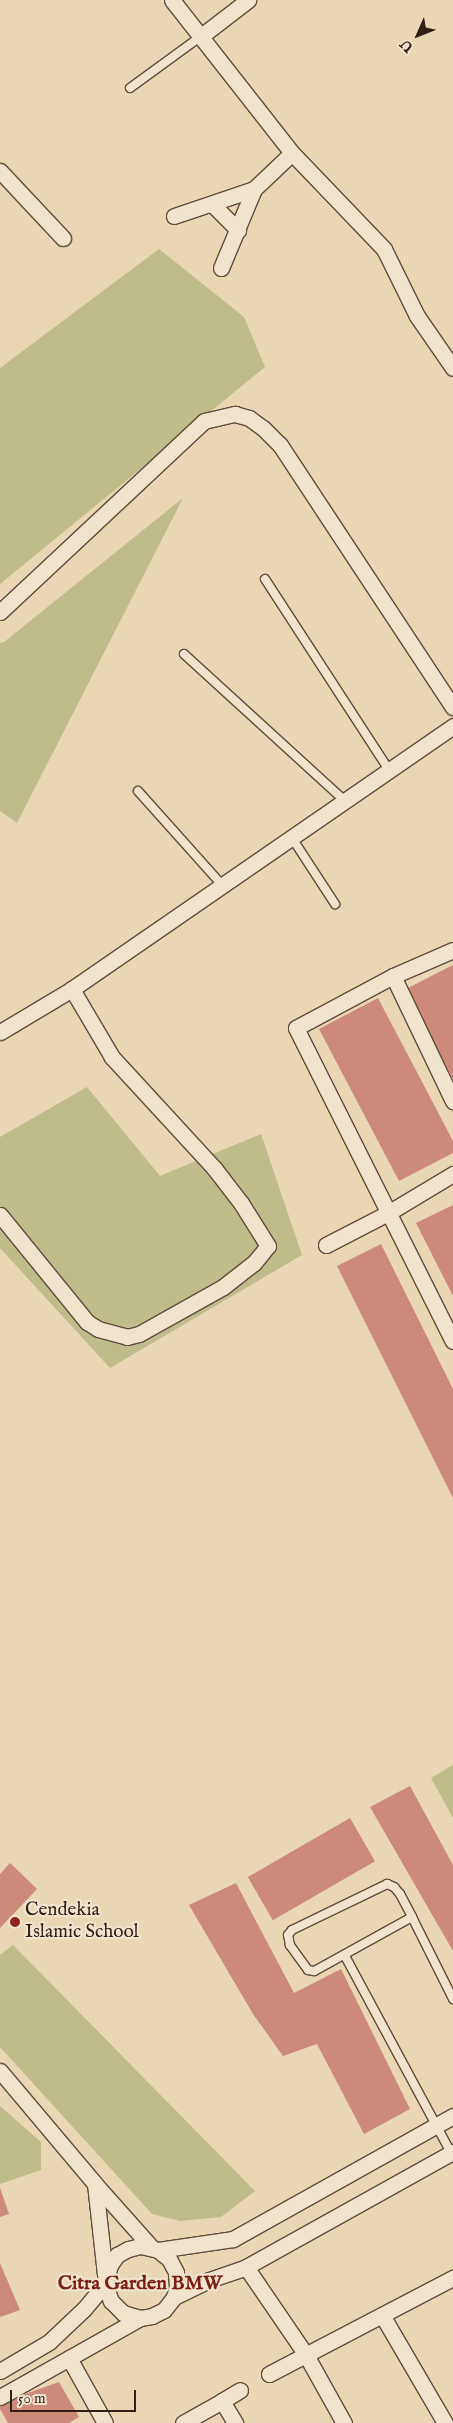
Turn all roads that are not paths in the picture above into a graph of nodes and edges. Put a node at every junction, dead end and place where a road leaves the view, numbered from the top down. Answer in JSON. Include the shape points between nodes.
{"nodes":[{"id":1,"x":172,"y":0,"type":"edge"},
{"id":2,"x":248,"y":0,"type":"edge"},
{"id":3,"x":200,"y":36,"type":"junction"},
{"id":4,"x":130,"y":88,"type":"dead end"},
{"id":5,"x":292,"y":153,"type":"junction"},
{"id":6,"x":0,"y":171,"type":"edge"},
{"id":7,"x":254,"y":189,"type":"junction"},
{"id":8,"x":212,"y":204,"type":"junction"},
{"id":9,"x":174,"y":216,"type":"dead end"},
{"id":10,"x":238,"y":230,"type":"junction"},
{"id":11,"x":63,"y":238,"type":"dead end"},
{"id":12,"x":221,"y":268,"type":"dead end"},
{"id":13,"x":453,"y":368,"type":"edge"},
{"id":14,"x":265,"y":579,"type":"dead end"},
{"id":15,"x":0,"y":612,"type":"edge"},
{"id":16,"x":184,"y":654,"type":"dead end"},
{"id":17,"x":453,"y":707,"type":"edge"},
{"id":18,"x":453,"y":726,"type":"edge"},
{"id":19,"x":389,"y":770,"type":"junction"},
{"id":20,"x":138,"y":791,"type":"dead end"},
{"id":21,"x":344,"y":801,"type":"junction"},
{"id":22,"x":292,"y":838,"type":"junction"},
{"id":23,"x":223,"y":886,"type":"junction"},
{"id":24,"x":334,"y":904,"type":"dead end"},
{"id":25,"x":453,"y":950,"type":"edge"},
{"id":26,"x":393,"y":976,"type":"junction"},
{"id":27,"x":72,"y":989,"type":"junction"},
{"id":28,"x":0,"y":1032,"type":"edge"},
{"id":29,"x":453,"y":1102,"type":"edge"},
{"id":30,"x":453,"y":1174,"type":"edge"},
{"id":31,"x":388,"y":1213,"type":"junction"},
{"id":32,"x":0,"y":1215,"type":"edge"},
{"id":33,"x":326,"y":1245,"type":"dead end"},
{"id":34,"x":453,"y":1340,"type":"edge"},
{"id":35,"x":412,"y":1917,"type":"junction"},
{"id":36,"x":345,"y":1956,"type":"junction"},
{"id":37,"x":453,"y":2000,"type":"edge"},
{"id":38,"x":0,"y":2070,"type":"edge"},
{"id":39,"x":453,"y":2116,"type":"edge"},
{"id":40,"x":436,"y":2125,"type":"junction"},
{"id":41,"x":452,"y":2153,"type":"edge"},
{"id":42,"x":95,"y":2184,"type":"junction"},
{"id":43,"x":155,"y":2249,"type":"junction"},
{"id":44,"x":246,"y":2267,"type":"junction"},
{"id":45,"x":453,"y":2278,"type":"edge"},
{"id":46,"x":106,"y":2280,"type":"junction"},
{"id":47,"x":174,"y":2297,"type":"junction"},
{"id":48,"x":382,"y":2315,"type":"junction"},
{"id":49,"x":140,"y":2318,"type":"junction"},
{"id":50,"x":306,"y":2355,"type":"junction"},
{"id":51,"x":69,"y":2358,"type":"junction"},
{"id":52,"x":0,"y":2371,"type":"edge"},
{"id":53,"x":269,"y":2374,"type":"dead end"},
{"id":54,"x":240,"y":2390,"type":"dead end"},
{"id":55,"x":0,"y":2397,"type":"edge"},
{"id":56,"x":222,"y":2401,"type":"junction"},
{"id":57,"x":105,"y":2423,"type":"edge"},
{"id":58,"x":183,"y":2423,"type":"edge"},
{"id":59,"x":235,"y":2423,"type":"edge"},
{"id":60,"x":344,"y":2423,"type":"edge"},
{"id":61,"x":444,"y":2423,"type":"edge"}],
"edges":[{"from":1,"to":3,"type":"street"},
{"from":2,"to":3,"type":"street"},
{"from":3,"to":4,"type":"lane"},
{"from":3,"to":5,"type":"street"},
{"from":5,"to":7,"type":"street"},
{"from":5,"to":13,"type":"street","via":[[384,249],[417,316]]},
{"from":6,"to":11,"type":"street"},
{"from":7,"to":8,"type":"street"},
{"from":7,"to":10,"type":"street"},
{"from":8,"to":9,"type":"street"},
{"from":8,"to":10,"type":"street"},
{"from":10,"to":12,"type":"street"},
{"from":14,"to":19,"type":"lane"},
{"from":15,"to":17,"type":"street","via":[[204,421],[235,414],[249,418],[280,445]]},
{"from":16,"to":21,"type":"lane"},
{"from":18,"to":19,"type":"street"},
{"from":19,"to":21,"type":"street"},
{"from":20,"to":23,"type":"lane"},
{"from":21,"to":22,"type":"street"},
{"from":22,"to":23,"type":"street"},
{"from":22,"to":24,"type":"lane"},
{"from":23,"to":27,"type":"street"},
{"from":25,"to":26,"type":"street"},
{"from":26,"to":29,"type":"street"},
{"from":26,"to":31,"type":"street","via":[[296,1028]]},
{"from":27,"to":28,"type":"street"},
{"from":27,"to":32,"type":"street","via":[[112,1057],[214,1168],[242,1203],[268,1246],[254,1263],[223,1287],[139,1334],[127,1337],[98,1329],[87,1322]]},
{"from":30,"to":31,"type":"street"},
{"from":31,"to":33,"type":"street"},
{"from":31,"to":34,"type":"street"},
{"from":35,"to":36,"type":"lane"},
{"from":35,"to":36,"type":"lane","via":[[400,1894],[388,1884],[292,1930],[288,1935],[290,1945],[308,1970],[314,1971]]},
{"from":35,"to":37,"type":"lane"},
{"from":36,"to":40,"type":"lane"},
{"from":38,"to":42,"type":"street"},
{"from":39,"to":40,"type":"street"},
{"from":40,"to":41,"type":"lane"},
{"from":40,"to":43,"type":"street","via":[[233,2239]]},
{"from":41,"to":44,"type":"street"},
{"from":42,"to":43,"type":"street"},
{"from":42,"to":46,"type":"street"},
{"from":43,"to":46,"type":"street","via":[[128,2248],[113,2260]]},
{"from":43,"to":47,"type":"street","via":[[169,2259],[176,2272]]},
{"from":44,"to":47,"type":"street"},
{"from":44,"to":50,"type":"street"},
{"from":45,"to":48,"type":"street"},
{"from":46,"to":49,"type":"street","via":[[110,2301],[123,2313]]},
{"from":46,"to":52,"type":"street","via":[[84,2309],[49,2342]]},
{"from":47,"to":49,"type":"street","via":[[164,2310]]},
{"from":48,"to":50,"type":"street"},
{"from":48,"to":61,"type":"street"},
{"from":49,"to":51,"type":"street"},
{"from":50,"to":53,"type":"street"},
{"from":50,"to":60,"type":"street"},
{"from":51,"to":55,"type":"street"},
{"from":51,"to":57,"type":"street"},
{"from":54,"to":56,"type":"street"},
{"from":56,"to":58,"type":"street"},
{"from":56,"to":59,"type":"street"}]}
